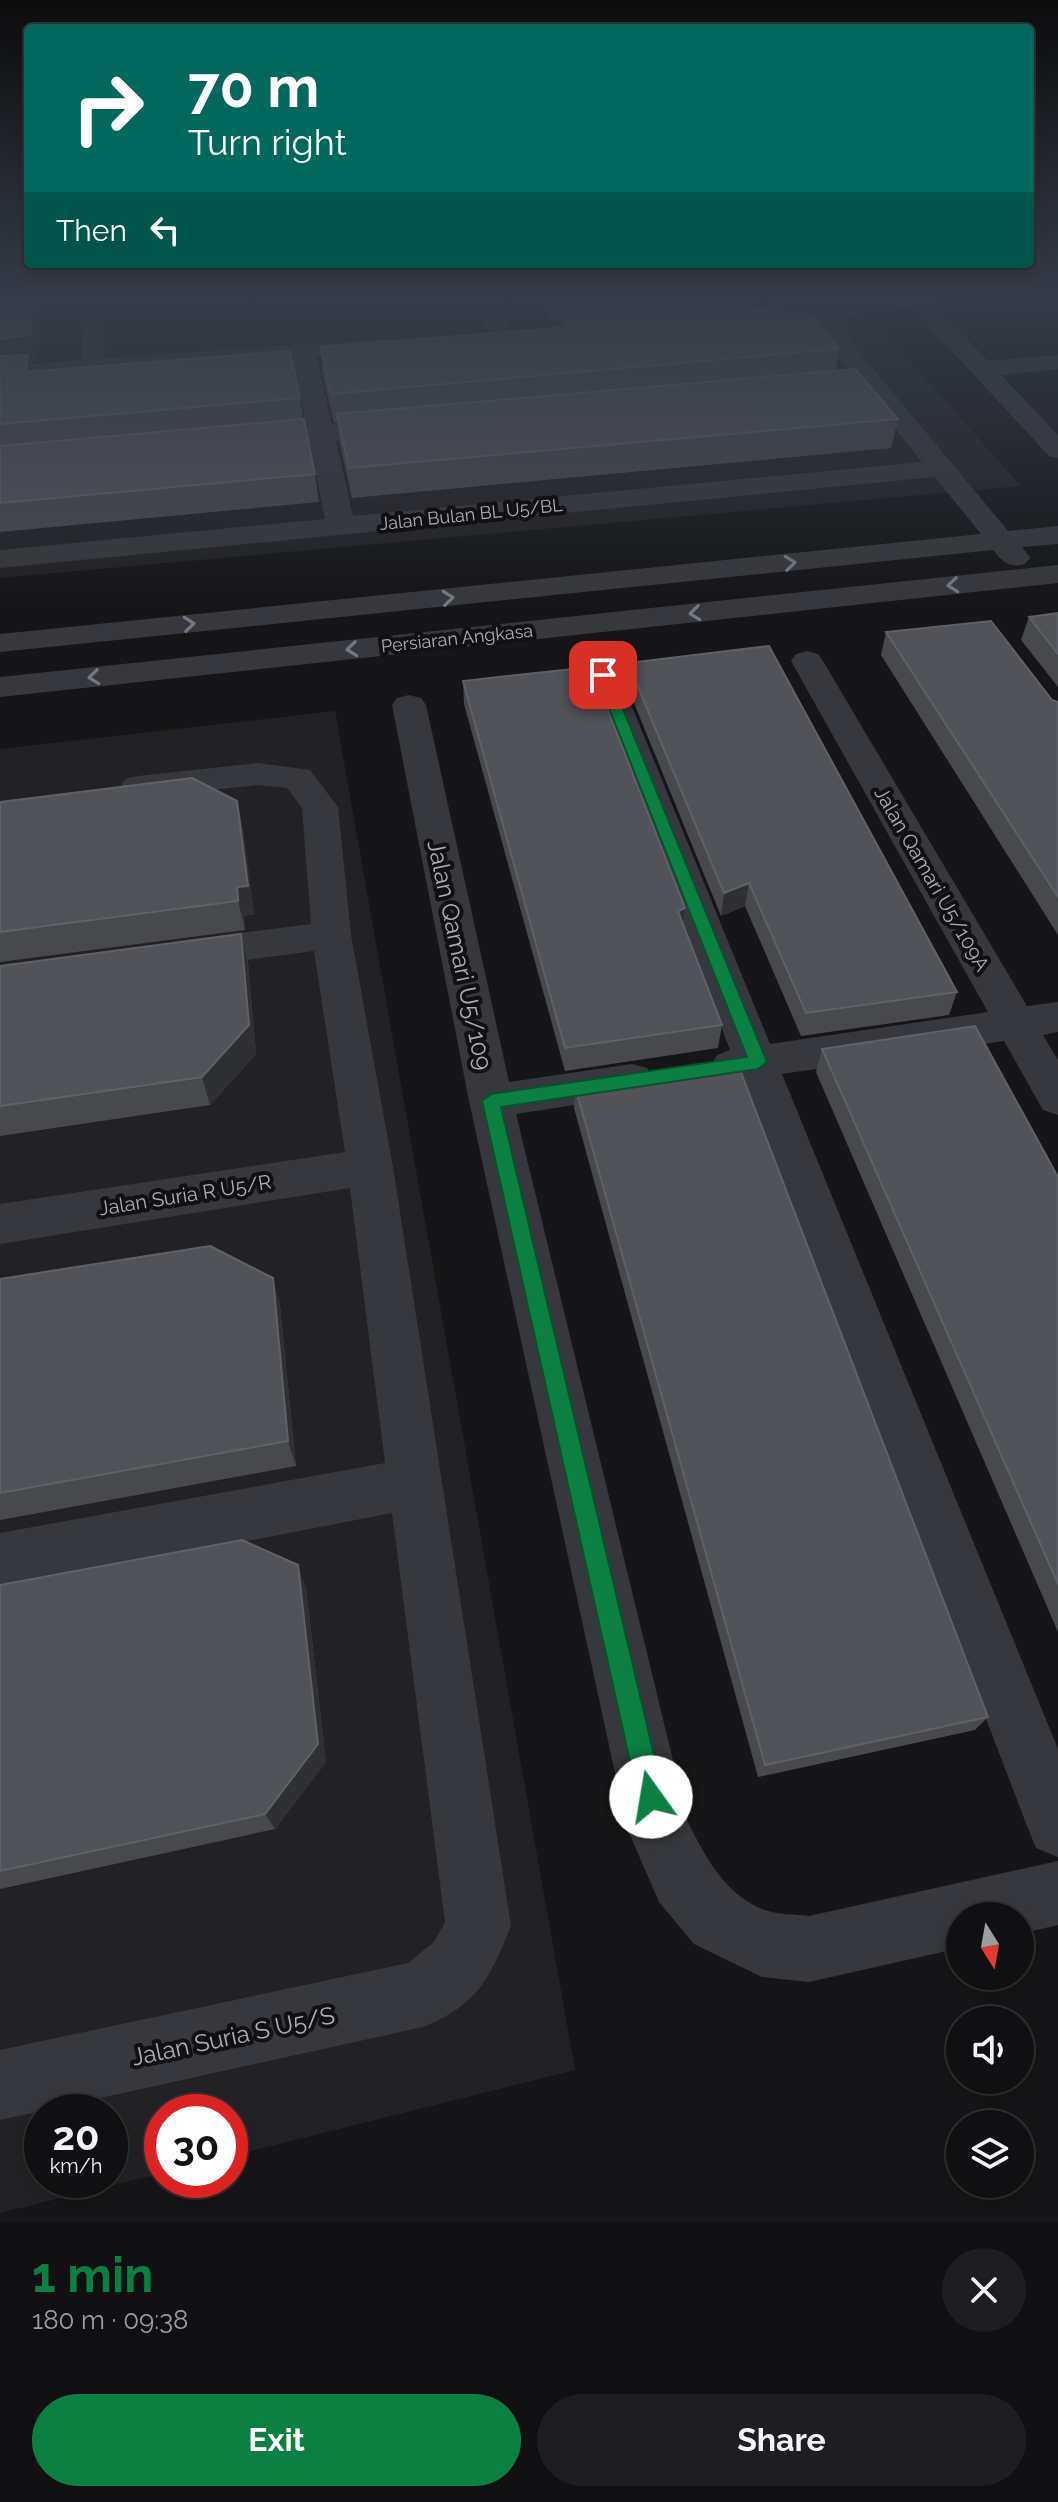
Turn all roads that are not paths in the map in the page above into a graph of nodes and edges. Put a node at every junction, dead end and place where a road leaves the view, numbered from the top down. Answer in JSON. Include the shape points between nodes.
{"nodes":[{"id":1,"x":314,"y":397,"type":"edge"},
{"id":2,"x":883,"y":397,"type":"edge"},
{"id":3,"x":1008,"y":397,"type":"edge"},
{"id":4,"x":416,"y":426,"type":"edge"},
{"id":5,"x":322,"y":434,"type":"junction"},
{"id":6,"x":214,"y":444,"type":"edge"},
{"id":7,"x":1058,"y":450,"type":"edge"},
{"id":8,"x":941,"y":468,"type":"junction"},
{"id":9,"x":341,"y":526,"type":"junction"},
{"id":10,"x":1058,"y":535,"type":"edge"},
{"id":11,"x":1002,"y":541,"type":"junction"},
{"id":12,"x":0,"y":559,"type":"edge"},
{"id":13,"x":1044,"y":575,"type":"edge"},
{"id":14,"x":0,"y":643,"type":"edge"},
{"id":15,"x":807,"y":661,"type":"dead end"},
{"id":16,"x":603,"y":675,"type":"dead end"},
{"id":17,"x":0,"y":687,"type":"edge"},
{"id":18,"x":409,"y":705,"type":"dead end"},
{"id":19,"x":106,"y":791,"type":"edge"},
{"id":20,"x":331,"y":935,"type":"junction"},
{"id":21,"x":158,"y":958,"type":"edge"},
{"id":22,"x":1058,"y":1017,"type":"edge"},
{"id":23,"x":1015,"y":1023,"type":"junction"},
{"id":24,"x":758,"y":1062,"type":"junction"},
{"id":25,"x":1058,"y":1098,"type":"edge"},
{"id":26,"x":491,"y":1101,"type":"junction"},
{"id":27,"x":370,"y":1167,"type":"junction"},
{"id":28,"x":0,"y":1224,"type":"edge"},
{"id":29,"x":415,"y":1483,"type":"junction"},
{"id":30,"x":0,"y":1561,"type":"edge"},
{"id":31,"x":1058,"y":1826,"type":"edge"},
{"id":32,"x":1058,"y":1893,"type":"edge"},
{"id":33,"x":0,"y":2085,"type":"edge"}],
"edges":[{"from":1,"to":5,"type":"street"},
{"from":2,"to":8,"type":"street"},
{"from":3,"to":7,"type":"street"},
{"from":4,"to":5,"type":"street"},
{"from":5,"to":6,"type":"street"},
{"from":5,"to":9,"type":"street"},
{"from":8,"to":9,"type":"street","name":"Jalan Bulan BL U5/BL"},
{"from":8,"to":11,"type":"street"},
{"from":9,"to":12,"type":"street","name":"Jalan Bulan BL U5/BL"},
{"from":10,"to":11,"type":"street"},
{"from":11,"to":13,"type":"street"},
{"from":14,"to":11,"type":"street","one_way":true},
{"from":13,"to":17,"type":"street","name":"Persiaran Angkasa","one_way":true},
{"from":15,"to":23,"type":"street","name":"Jalan Qamari U5/109A"},
{"from":16,"to":24,"type":"street"},
{"from":18,"to":26,"type":"street","name":"Jalan Qamari U5/109"},
{"from":19,"to":20,"type":"street","via":[[258,774],[298,778],[320,807]]},
{"from":20,"to":21,"type":"street"},
{"from":20,"to":27,"type":"street"},
{"from":22,"to":23,"type":"street"},
{"from":23,"to":24,"type":"street"},
{"from":23,"to":25,"type":"street","name":"Jalan Qamari U5/109A"},
{"from":24,"to":26,"type":"street"},
{"from":24,"to":31,"type":"street"},
{"from":26,"to":32,"type":"street","name":"Jalan Qamari U5/109","via":[[658,1828],[682,1879],[717,1921],[762,1944],[809,1949]]},
{"from":27,"to":28,"type":"street","name":"Jalan Suria R U5/R"},
{"from":27,"to":29,"type":"street"},
{"from":29,"to":30,"type":"street"},
{"from":29,"to":33,"type":"street","name":"Jalan Suria S U5/S","via":[[478,1926],[458,1966],[423,1993]]}]}
